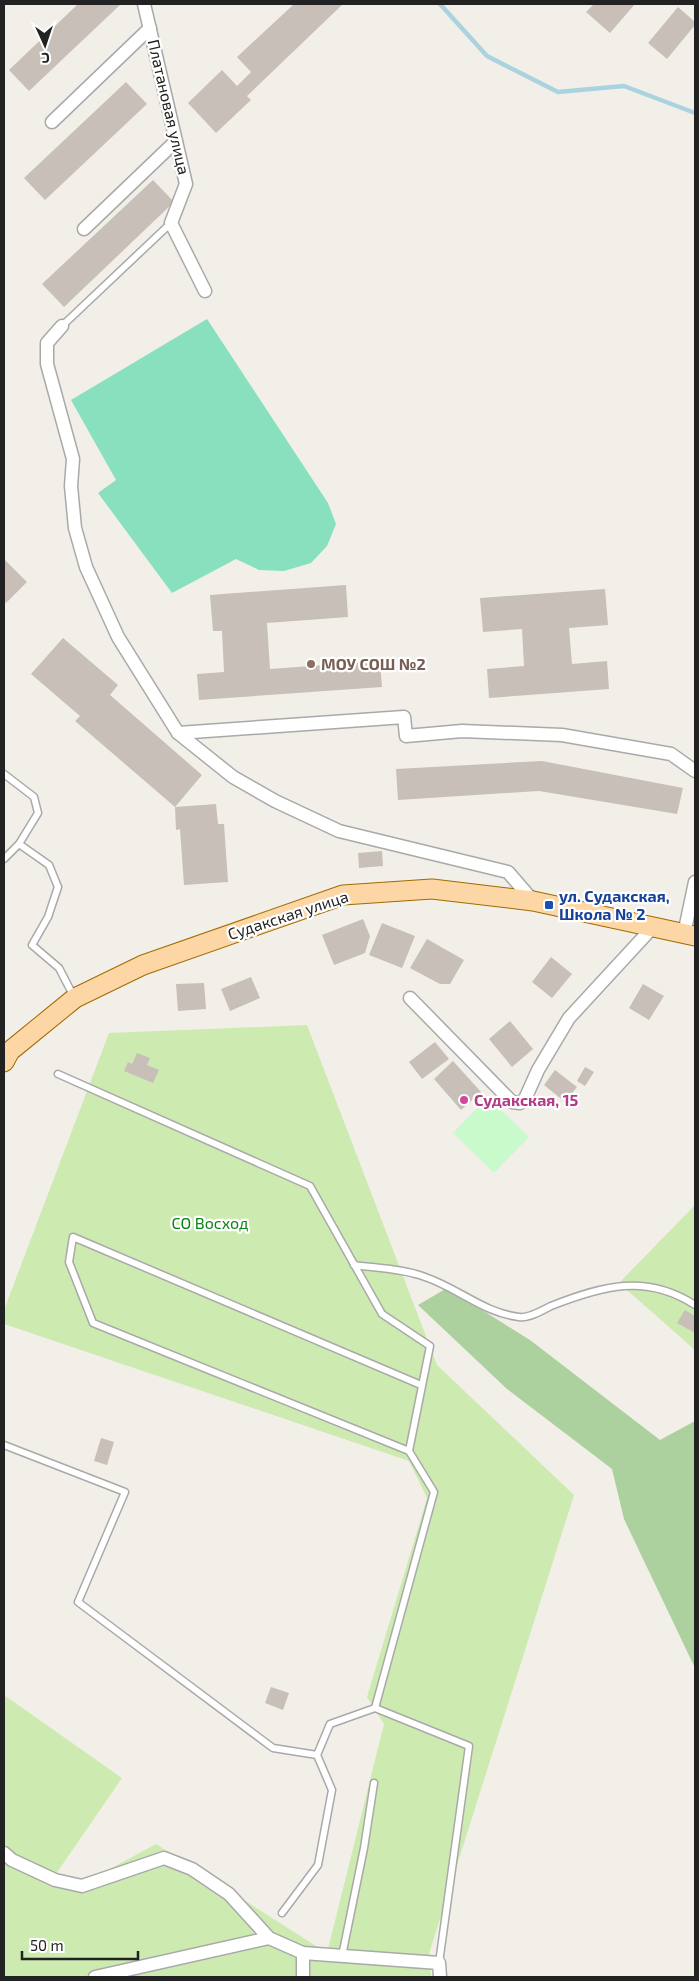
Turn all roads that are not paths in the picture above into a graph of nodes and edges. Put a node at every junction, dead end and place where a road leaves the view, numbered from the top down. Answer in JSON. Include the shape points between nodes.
{"nodes":[{"id":1,"x":144,"y":4,"type":"edge"},
{"id":2,"x":150,"y":28,"type":"junction"},
{"id":3,"x":52,"y":122,"type":"dead end"},
{"id":4,"x":176,"y":141,"type":"junction"},
{"id":5,"x":171,"y":223,"type":"junction"},
{"id":6,"x":84,"y":229,"type":"dead end"},
{"id":7,"x":205,"y":291,"type":"dead end"},
{"id":8,"x":62,"y":326,"type":"joint"},
{"id":9,"x":178,"y":733,"type":"junction"},
{"id":10,"x":695,"y":771,"type":"edge"},
{"id":11,"x":4,"y":774,"type":"edge"},
{"id":12,"x":19,"y":844,"type":"junction"},
{"id":13,"x":4,"y":859,"type":"edge"},
{"id":14,"x":695,"y":882,"type":"edge"},
{"id":15,"x":533,"y":901,"type":"junction"},
{"id":16,"x":693,"y":903,"type":"edge"},
{"id":17,"x":652,"y":928,"type":"junction"},
{"id":18,"x":690,"y":935,"type":"edge"},
{"id":19,"x":75,"y":998,"type":"junction"},
{"id":20,"x":410,"y":998,"type":"dead end"},
{"id":21,"x":4,"y":1062,"type":"edge"},
{"id":22,"x":58,"y":1074,"type":"dead end"},
{"id":23,"x":354,"y":1264,"type":"junction"},
{"id":24,"x":695,"y":1305,"type":"edge"},
{"id":25,"x":421,"y":1384,"type":"junction"},
{"id":26,"x":4,"y":1445,"type":"edge"},
{"id":27,"x":409,"y":1451,"type":"junction"},
{"id":28,"x":375,"y":1708,"type":"junction"},
{"id":29,"x":317,"y":1755,"type":"junction"},
{"id":30,"x":374,"y":1783,"type":"dead end"},
{"id":31,"x":7,"y":1859,"type":"edge"},
{"id":32,"x":282,"y":1913,"type":"dead end"},
{"id":33,"x":269,"y":1938,"type":"junction"},
{"id":34,"x":303,"y":1954,"type":"junction"},
{"id":35,"x":342,"y":1956,"type":"junction"},
{"id":36,"x":439,"y":1963,"type":"junction"},
{"id":37,"x":95,"y":1977,"type":"edge"},
{"id":38,"x":303,"y":1977,"type":"edge"},
{"id":39,"x":440,"y":1977,"type":"edge"}],
"edges":[{"from":1,"to":2,"type":"street","name":"Платановая улица"},
{"from":2,"to":3,"type":"street"},
{"from":2,"to":4,"type":"street","name":"Платановая улица"},
{"from":4,"to":5,"type":"street","name":"Платановая улица","via":[[186,184]]},
{"from":4,"to":6,"type":"street"},
{"from":5,"to":7,"type":"street"},
{"from":5,"to":8,"type":"lane"},
{"from":8,"to":9,"type":"street","via":[[47,342],[47,364],[73,460],[74,528],[86,567],[109,619],[135,667]]},
{"from":9,"to":10,"type":"street","via":[[404,717],[406,736],[462,732],[562,736],[671,754]]},
{"from":9,"to":15,"type":"street","via":[[234,777],[339,831],[508,872]]},
{"from":11,"to":12,"type":"lane","via":[[34,797],[38,813]]},
{"from":12,"to":13,"type":"lane"},
{"from":12,"to":19,"type":"lane","via":[[49,866],[58,887],[48,917],[32,945],[59,968]]},
{"from":14,"to":16,"type":"street"},
{"from":15,"to":17,"type":"main road","name":"Судакская улица"},
{"from":15,"to":19,"type":"main road","name":"Судакская улица","via":[[432,889],[343,895],[143,965]]},
{"from":16,"to":18,"type":"street"},
{"from":17,"to":18,"type":"main road","name":"Судакская улица"},
{"from":17,"to":20,"type":"street","via":[[569,1018],[520,1103],[512,1102]]},
{"from":19,"to":21,"type":"main road","name":"Судакская улица","via":[[10,1050]]},
{"from":22,"to":23,"type":"lane","via":[[310,1186]]},
{"from":23,"to":24,"type":"lane","via":[[425,1276],[483,1307],[521,1318],[586,1292],[639,1284],[682,1296]]},
{"from":23,"to":25,"type":"lane","via":[[382,1314],[430,1346]]},
{"from":25,"to":27,"type":"lane"},
{"from":25,"to":27,"type":"lane","via":[[73,1237],[69,1262],[93,1323]]},
{"from":26,"to":29,"type":"lane","via":[[125,1492],[78,1602],[273,1748]]},
{"from":27,"to":28,"type":"lane","via":[[434,1492]]},
{"from":28,"to":29,"type":"lane","via":[[330,1724]]},
{"from":28,"to":36,"type":"lane","via":[[469,1746]]},
{"from":29,"to":32,"type":"lane","via":[[332,1790],[318,1865]]},
{"from":30,"to":35,"type":"lane"},
{"from":31,"to":33,"type":"street","via":[[55,1880],[82,1886],[164,1858],[192,1868],[229,1894]]},
{"from":33,"to":34,"type":"street"},
{"from":33,"to":37,"type":"street"},
{"from":34,"to":35,"type":"street"},
{"from":34,"to":38,"type":"street"},
{"from":35,"to":36,"type":"street"},
{"from":36,"to":39,"type":"street"}]}
